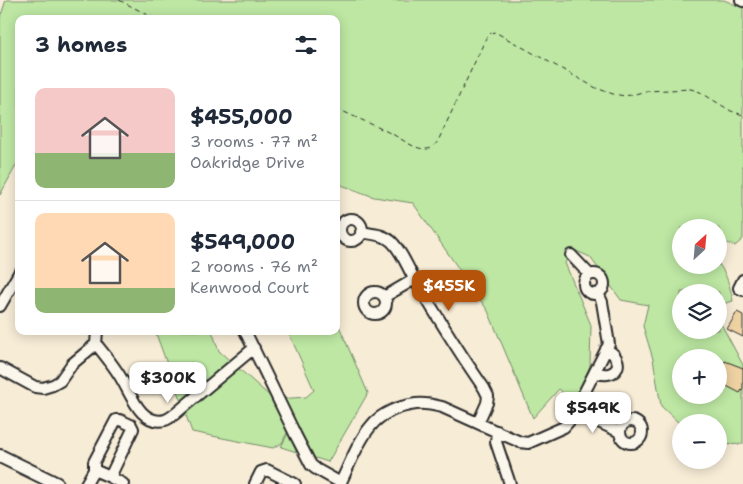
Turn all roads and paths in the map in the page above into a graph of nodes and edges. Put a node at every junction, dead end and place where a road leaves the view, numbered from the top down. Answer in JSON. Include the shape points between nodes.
{"nodes":[{"id":1,"x":119,"y":0,"type":"edge"},
{"id":2,"x":148,"y":15,"type":"edge"},
{"id":3,"x":340,"y":110,"type":"edge"},
{"id":4,"x":743,"y":115,"type":"edge"},
{"id":5,"x":361,"y":232,"type":"dead end"},
{"id":6,"x":571,"y":255,"type":"dead end"},
{"id":7,"x":15,"y":280,"type":"edge"},
{"id":8,"x":415,"y":280,"type":"junction"},
{"id":9,"x":743,"y":280,"type":"edge"},
{"id":10,"x":743,"y":290,"type":"edge"},
{"id":11,"x":384,"y":297,"type":"dead end"},
{"id":12,"x":0,"y":306,"type":"edge"},
{"id":13,"x":97,"y":335,"type":"edge"},
{"id":14,"x":247,"y":335,"type":"edge"},
{"id":15,"x":96,"y":344,"type":"junction"},
{"id":16,"x":254,"y":348,"type":"junction"},
{"id":17,"x":606,"y":349,"type":"junction"},
{"id":18,"x":0,"y":368,"type":"edge"},
{"id":19,"x":595,"y":372,"type":"junction"},
{"id":20,"x":577,"y":412,"type":"junction"},
{"id":21,"x":478,"y":422,"type":"junction"},
{"id":22,"x":497,"y":431,"type":"junction"},
{"id":23,"x":620,"y":432,"type":"dead end"},
{"id":24,"x":0,"y":456,"type":"edge"},
{"id":25,"x":94,"y":470,"type":"junction"},
{"id":26,"x":110,"y":477,"type":"junction"},
{"id":27,"x":340,"y":483,"type":"edge"},
{"id":28,"x":57,"y":484,"type":"edge"},
{"id":29,"x":86,"y":484,"type":"edge"},
{"id":30,"x":124,"y":484,"type":"edge"},
{"id":31,"x":255,"y":484,"type":"edge"},
{"id":32,"x":295,"y":484,"type":"edge"},
{"id":33,"x":510,"y":484,"type":"edge"}],
"edges":[{"from":1,"to":2,"type":"path"},
{"from":3,"to":4,"type":"path","via":[[415,146],[430,148],[438,141],[487,36],[495,32],[596,88],[613,94],[625,96],[646,91],[691,89]]},
{"from":5,"to":8,"type":"street","via":[[391,241]]},
{"from":6,"to":17,"type":"street","via":[[589,274],[596,273],[602,277],[604,286],[598,293],[609,344]]},
{"from":7,"to":12,"type":"street"},
{"from":8,"to":11,"type":"street"},
{"from":8,"to":21,"type":"street","via":[[488,396]]},
{"from":9,"to":10,"type":"street","via":[[739,288]]},
{"from":13,"to":15,"type":"street"},
{"from":14,"to":16,"type":"street"},
{"from":15,"to":16,"type":"street","via":[[135,403],[152,420],[166,420],[175,414]]},
{"from":15,"to":18,"type":"street","via":[[72,364],[60,381],[43,388]]},
{"from":16,"to":27,"type":"street","via":[[311,465]]},
{"from":17,"to":19,"type":"street"},
{"from":17,"to":19,"type":"street","via":[[618,361],[617,368],[609,374]]},
{"from":19,"to":20,"type":"street"},
{"from":20,"to":22,"type":"street","via":[[564,427],[528,443]]},
{"from":20,"to":23,"type":"street"},
{"from":21,"to":22,"type":"street"},
{"from":21,"to":27,"type":"street","via":[[433,405],[417,404],[392,410],[372,424],[364,435]]},
{"from":22,"to":33,"type":"street","via":[[496,442]]},
{"from":24,"to":28,"type":"main road"},
{"from":25,"to":26,"type":"street"},
{"from":25,"to":26,"type":"street","via":[[94,462],[116,420],[120,420],[133,429]]},
{"from":25,"to":29,"type":"street"},
{"from":26,"to":30,"type":"street"},
{"from":31,"to":32,"type":"street","via":[[261,472],[267,470]]}]}
